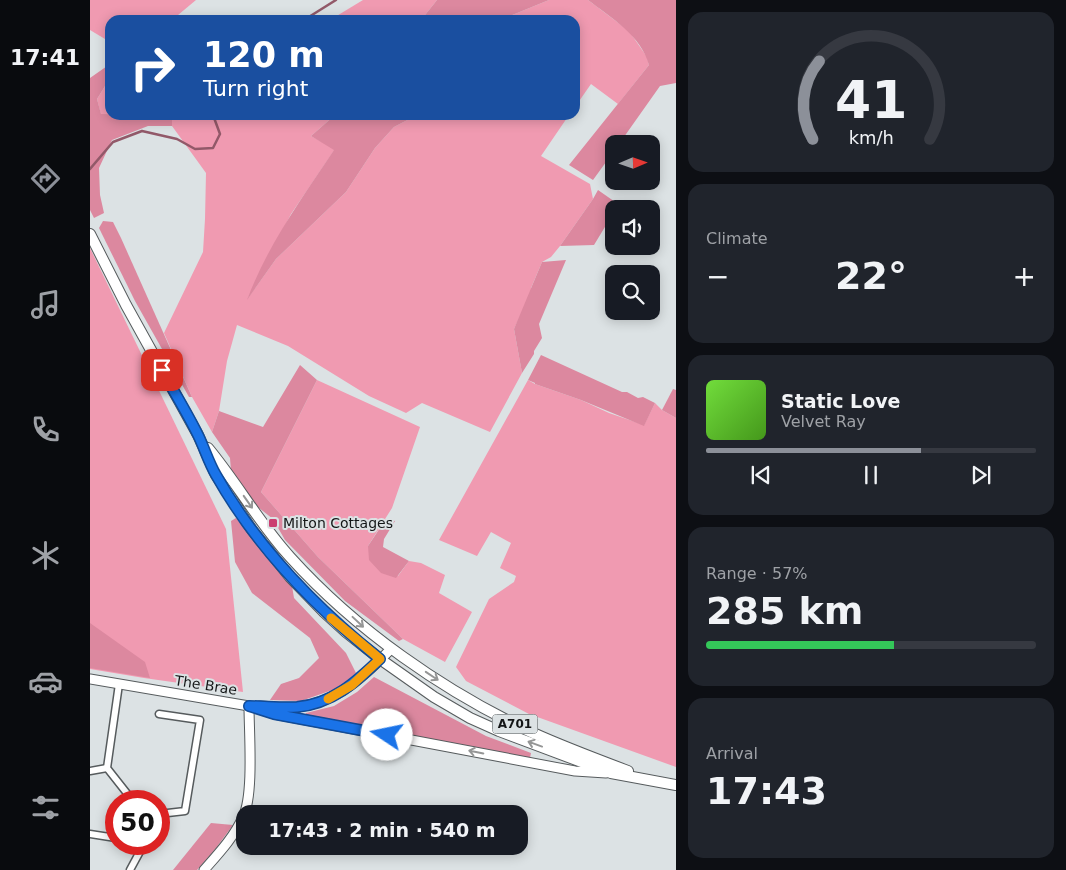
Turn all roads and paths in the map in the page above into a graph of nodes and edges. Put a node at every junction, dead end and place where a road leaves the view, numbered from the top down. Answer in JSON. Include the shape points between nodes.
{"nodes":[{"id":1,"x":90,"y":234,"type":"edge"},
{"id":2,"x":198,"y":435,"type":"junction"},
{"id":3,"x":391,"y":649,"type":"junction"},
{"id":4,"x":380,"y":659,"type":"junction"},
{"id":5,"x":90,"y":679,"type":"edge"},
{"id":6,"x":119,"y":684,"type":"junction"},
{"id":7,"x":249,"y":706,"type":"junction"},
{"id":8,"x":159,"y":714,"type":"dead end"},
{"id":9,"x":107,"y":768,"type":"junction"},
{"id":10,"x":90,"y":771,"type":"edge"},
{"id":11,"x":611,"y":773,"type":"junction"},
{"id":12,"x":648,"y":779,"type":"junction"},
{"id":13,"x":676,"y":784,"type":"edge"},
{"id":14,"x":125,"y":790,"type":"edge"},
{"id":15,"x":170,"y":813,"type":"edge"},
{"id":16,"x":90,"y":834,"type":"edge"},
{"id":17,"x":105,"y":836,"type":"edge"},
{"id":18,"x":138,"y":855,"type":"edge"},
{"id":19,"x":130,"y":870,"type":"edge"},
{"id":20,"x":204,"y":870,"type":"edge"}],
"edges":[{"from":1,"to":2,"type":"main road","number":"A701"},
{"from":2,"to":3,"type":"main road","number":"A701","one_way":true,"via":[[289,556]]},
{"from":2,"to":4,"type":"main road","number":"A701","via":[[216,475],[276,560],[332,618]]},
{"from":3,"to":4,"type":"main road"},
{"from":3,"to":12,"type":"main road","number":"A701","one_way":true,"via":[[470,700],[532,733]]},
{"from":4,"to":7,"type":"main road","via":[[342,692],[319,702],[297,707]]},
{"from":11,"to":4,"type":"main road","number":"A701","one_way":true,"via":[[470,718]]},
{"from":5,"to":6,"type":"main road","name":"The Brae"},
{"from":6,"to":7,"type":"main road","name":"The Brae"},
{"from":6,"to":9,"type":"street"},
{"from":11,"to":7,"type":"main road","name":"The Brae","one_way":true,"via":[[565,769],[274,714]]},
{"from":7,"to":20,"type":"main road","via":[[248,802],[230,840]]},
{"from":8,"to":15,"type":"street","via":[[200,720],[185,811]]},
{"from":9,"to":10,"type":"street"},
{"from":9,"to":14,"type":"street"},
{"from":11,"to":12,"type":"main road","number":"A701"},
{"from":12,"to":13,"type":"main road","number":"A701"},
{"from":16,"to":17,"type":"street"},
{"from":18,"to":19,"type":"street"}]}
